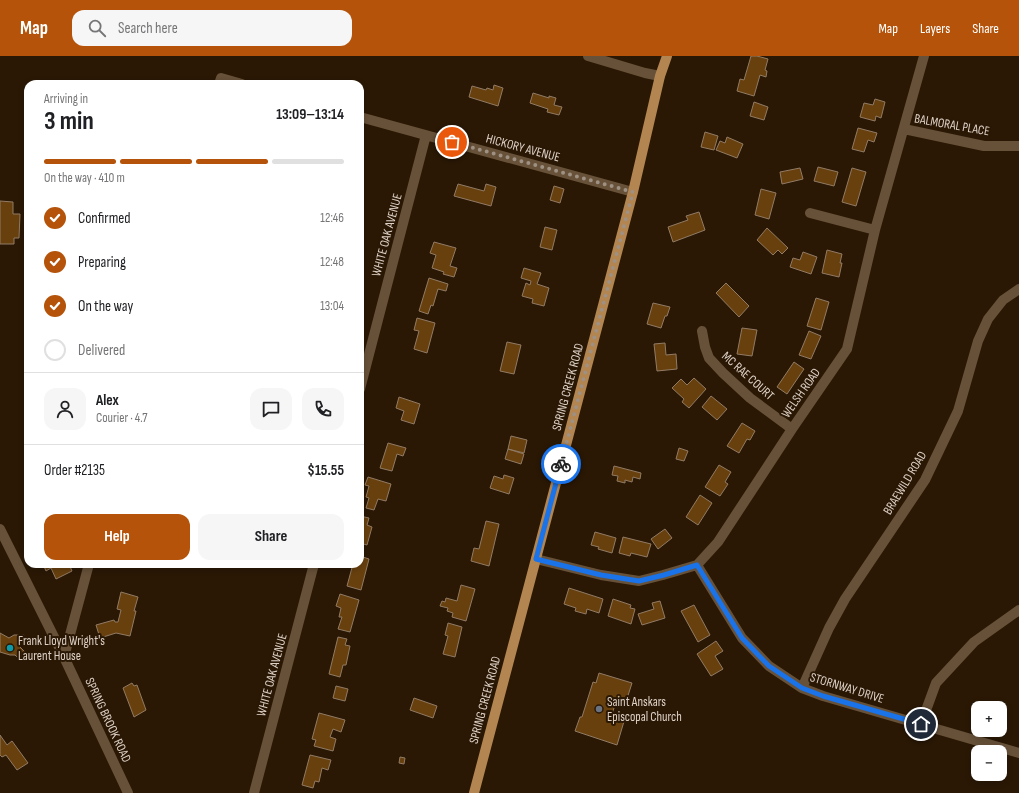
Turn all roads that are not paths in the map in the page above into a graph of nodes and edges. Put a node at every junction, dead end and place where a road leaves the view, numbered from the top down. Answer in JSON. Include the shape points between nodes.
{"nodes":[{"id":1,"x":588,"y":56,"type":"edge"},
{"id":2,"x":667,"y":56,"type":"edge"},
{"id":3,"x":924,"y":56,"type":"edge"},
{"id":4,"x":660,"y":76,"type":"junction"},
{"id":5,"x":364,"y":118,"type":"edge"},
{"id":6,"x":904,"y":129,"type":"junction"},
{"id":7,"x":426,"y":135,"type":"junction"},
{"id":8,"x":1019,"y":146,"type":"edge"},
{"id":9,"x":633,"y":192,"type":"junction"},
{"id":10,"x":810,"y":213,"type":"dead end"},
{"id":11,"x":875,"y":230,"type":"junction"},
{"id":12,"x":1019,"y":289,"type":"edge"},
{"id":13,"x":702,"y":331,"type":"dead end"},
{"id":14,"x":364,"y":373,"type":"edge"},
{"id":15,"x":792,"y":429,"type":"junction"},
{"id":16,"x":0,"y":529,"type":"edge"},
{"id":17,"x":4,"y":542,"type":"edge"},
{"id":18,"x":536,"y":559,"type":"junction"},
{"id":19,"x":697,"y":565,"type":"junction"},
{"id":20,"x":88,"y":568,"type":"edge"},
{"id":21,"x":313,"y":568,"type":"edge"},
{"id":22,"x":1019,"y":610,"type":"edge"},
{"id":23,"x":64,"y":657,"type":"junction"},
{"id":24,"x":802,"y":688,"type":"junction"},
{"id":25,"x":921,"y":724,"type":"junction"},
{"id":26,"x":1019,"y":753,"type":"edge"},
{"id":27,"x":128,"y":793,"type":"edge"},
{"id":28,"x":254,"y":793,"type":"edge"},
{"id":29,"x":474,"y":793,"type":"edge"}],
"edges":[{"from":1,"to":4,"type":"street"},
{"from":2,"to":4,"type":"main road","name":"SPRING CREEK ROAD"},
{"from":3,"to":6,"type":"street","name":"WELSH ROAD"},
{"from":4,"to":9,"type":"main road","name":"SPRING CREEK ROAD"},
{"from":5,"to":7,"type":"street","name":"HICKORY AVENUE"},
{"from":6,"to":8,"type":"street","name":"BALMORAL PLACE","via":[[984,146]]},
{"from":6,"to":11,"type":"street","name":"WELSH ROAD"},
{"from":7,"to":9,"type":"street","name":"HICKORY AVENUE"},
{"from":7,"to":14,"type":"street","name":"WHITE OAK AVENUE"},
{"from":9,"to":18,"type":"main road","name":"SPRING CREEK ROAD"},
{"from":10,"to":11,"type":"street"},
{"from":11,"to":15,"type":"street","name":"WELSH ROAD","via":[[847,349]]},
{"from":12,"to":24,"type":"street","name":"BRAEWILD ROAD","via":[[1003,300],[988,319],[978,341],[958,412],[925,480],[845,599]]},
{"from":13,"to":15,"type":"street","name":"MC RAE COURT","via":[[709,358],[723,374]]},
{"from":15,"to":19,"type":"street","name":"WELSH ROAD","via":[[718,542]]},
{"from":16,"to":17,"type":"street","name":"SPRING BROOK ROAD"},
{"from":17,"to":23,"type":"street","name":"SPRING BROOK ROAD"},
{"from":18,"to":19,"type":"street","via":[[601,575],[639,581]]},
{"from":18,"to":29,"type":"main road","name":"SPRING CREEK ROAD"},
{"from":19,"to":24,"type":"street","name":"STORNWAY DRIVE","via":[[742,638],[769,666]]},
{"from":20,"to":23,"type":"street"},
{"from":21,"to":28,"type":"street","name":"WHITE OAK AVENUE"},
{"from":22,"to":25,"type":"street","via":[[974,642],[936,683]]},
{"from":23,"to":27,"type":"street","name":"SPRING BROOK ROAD"},
{"from":24,"to":25,"type":"street","name":"STORNWAY DRIVE"},
{"from":25,"to":26,"type":"street","name":"STORNWAY DRIVE"}]}
